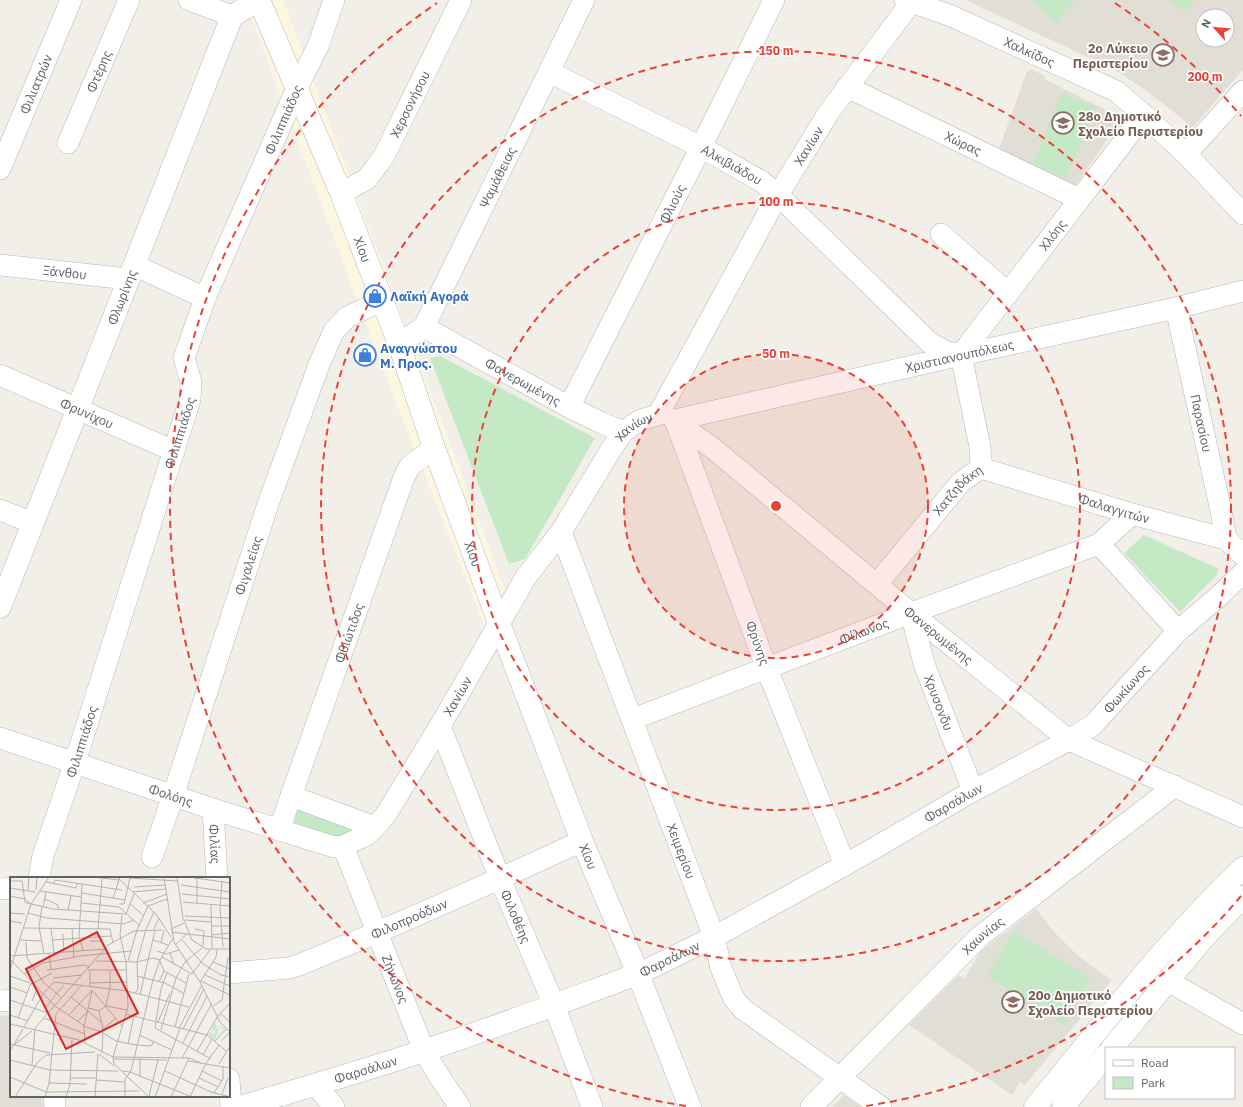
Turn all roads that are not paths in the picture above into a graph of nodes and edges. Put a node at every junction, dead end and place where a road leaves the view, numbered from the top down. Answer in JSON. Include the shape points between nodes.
{"nodes":[{"id":1,"x":71,"y":0,"type":"edge"},
{"id":2,"x":129,"y":0,"type":"edge"},
{"id":3,"x":189,"y":0,"type":"edge"},
{"id":4,"x":259,"y":0,"type":"edge"},
{"id":5,"x":334,"y":0,"type":"edge"},
{"id":6,"x":461,"y":0,"type":"edge"},
{"id":7,"x":584,"y":0,"type":"edge"},
{"id":8,"x":774,"y":0,"type":"edge"},
{"id":9,"x":910,"y":1,"type":"edge"},
{"id":10,"x":232,"y":16,"type":"junction"},
{"id":11,"x":549,"y":72,"type":"junction"},
{"id":12,"x":847,"y":87,"type":"junction"},
{"id":13,"x":297,"y":88,"type":"junction"},
{"id":14,"x":1243,"y":91,"type":"edge"},
{"id":15,"x":1144,"y":115,"type":"junction"},
{"id":16,"x":68,"y":143,"type":"dead end"},
{"id":17,"x":702,"y":147,"type":"junction"},
{"id":18,"x":1186,"y":154,"type":"junction"},
{"id":19,"x":0,"y":169,"type":"edge"},
{"id":20,"x":340,"y":193,"type":"junction"},
{"id":21,"x":778,"y":196,"type":"junction"},
{"id":22,"x":1079,"y":199,"type":"junction"},
{"id":23,"x":1243,"y":214,"type":"edge"},
{"id":24,"x":941,"y":234,"type":"dead end"},
{"id":25,"x":0,"y":265,"type":"edge"},
{"id":26,"x":131,"y":272,"type":"junction"},
{"id":27,"x":1243,"y":291,"type":"edge"},
{"id":28,"x":1008,"y":293,"type":"junction"},
{"id":29,"x":205,"y":298,"type":"junction"},
{"id":30,"x":382,"y":301,"type":"junction"},
{"id":31,"x":1176,"y":308,"type":"junction"},
{"id":32,"x":424,"y":328,"type":"junction"},
{"id":33,"x":399,"y":344,"type":"junction"},
{"id":34,"x":961,"y":355,"type":"junction"},
{"id":35,"x":0,"y":376,"type":"edge"},
{"id":36,"x":569,"y":407,"type":"junction"},
{"id":37,"x":77,"y":410,"type":"junction"},
{"id":38,"x":666,"y":418,"type":"junction"},
{"id":39,"x":623,"y":432,"type":"junction"},
{"id":40,"x":434,"y":448,"type":"junction"},
{"id":41,"x":174,"y":451,"type":"junction"},
{"id":42,"x":981,"y":468,"type":"junction"},
{"id":43,"x":0,"y":510,"type":"edge"},
{"id":44,"x":1132,"y":514,"type":"junction"},
{"id":45,"x":33,"y":523,"type":"junction"},
{"id":46,"x":561,"y":532,"type":"junction"},
{"id":47,"x":1226,"y":539,"type":"junction"},
{"id":48,"x":1099,"y":544,"type":"junction"},
{"id":49,"x":1243,"y":556,"type":"edge"},
{"id":50,"x":1243,"y":573,"type":"edge"},
{"id":51,"x":876,"y":584,"type":"junction"},
{"id":52,"x":0,"y":607,"type":"edge"},
{"id":53,"x":911,"y":613,"type":"junction"},
{"id":54,"x":499,"y":623,"type":"junction"},
{"id":55,"x":1178,"y":631,"type":"junction"},
{"id":56,"x":767,"y":669,"type":"junction"},
{"id":57,"x":633,"y":719,"type":"junction"},
{"id":58,"x":440,"y":726,"type":"junction"},
{"id":59,"x":0,"y":738,"type":"edge"},
{"id":60,"x":1069,"y":740,"type":"junction"},
{"id":61,"x":75,"y":762,"type":"junction"},
{"id":62,"x":1175,"y":786,"type":"junction"},
{"id":63,"x":973,"y":791,"type":"junction"},
{"id":64,"x":174,"y":796,"type":"junction"},
{"id":65,"x":291,"y":796,"type":"junction"},
{"id":66,"x":213,"y":809,"type":"junction"},
{"id":67,"x":1243,"y":817,"type":"edge"},
{"id":68,"x":375,"y":827,"type":"junction"},
{"id":69,"x":279,"y":830,"type":"junction"},
{"id":70,"x":582,"y":841,"type":"junction"},
{"id":71,"x":344,"y":846,"type":"junction"},
{"id":72,"x":152,"y":857,"type":"dead end"},
{"id":73,"x":845,"y":865,"type":"junction"},
{"id":74,"x":1243,"y":868,"type":"edge"},
{"id":75,"x":39,"y":877,"type":"edge"},
{"id":76,"x":217,"y":877,"type":"edge"},
{"id":77,"x":500,"y":879,"type":"junction"},
{"id":78,"x":10,"y":888,"type":"edge"},
{"id":79,"x":0,"y":889,"type":"edge"},
{"id":80,"x":1243,"y":898,"type":"edge"},
{"id":81,"x":378,"y":932,"type":"junction"},
{"id":82,"x":714,"y":937,"type":"junction"},
{"id":83,"x":230,"y":973,"type":"edge"},
{"id":84,"x":638,"y":974,"type":"junction"},
{"id":85,"x":1168,"y":981,"type":"junction"},
{"id":86,"x":10,"y":1000,"type":"edge"},
{"id":87,"x":0,"y":1001,"type":"edge"},
{"id":88,"x":554,"y":1005,"type":"junction"},
{"id":89,"x":1243,"y":1024,"type":"edge"},
{"id":90,"x":1113,"y":1047,"type":"edge"},
{"id":91,"x":424,"y":1051,"type":"junction"},
{"id":92,"x":1105,"y":1056,"type":"edge"},
{"id":93,"x":840,"y":1078,"type":"junction"},
{"id":94,"x":316,"y":1085,"type":"junction"},
{"id":95,"x":230,"y":1093,"type":"edge"},
{"id":96,"x":54,"y":1097,"type":"edge"},
{"id":97,"x":688,"y":1106,"type":"edge"},
{"id":98,"x":55,"y":1107,"type":"edge"},
{"id":99,"x":231,"y":1107,"type":"edge"},
{"id":100,"x":240,"y":1107,"type":"edge"},
{"id":101,"x":334,"y":1107,"type":"edge"},
{"id":102,"x":460,"y":1107,"type":"edge"},
{"id":103,"x":592,"y":1107,"type":"edge"},
{"id":104,"x":811,"y":1107,"type":"edge"},
{"id":105,"x":881,"y":1107,"type":"edge"},
{"id":106,"x":1035,"y":1107,"type":"edge"},
{"id":107,"x":1063,"y":1107,"type":"edge"}],
"edges":[{"from":1,"to":19,"type":"street","name":"Φιλιατρών"},
{"from":2,"to":16,"type":"street","name":"Φτέρης"},
{"from":3,"to":10,"type":"street"},
{"from":4,"to":10,"type":"street"},
{"from":4,"to":13,"type":"street","name":"Χίου"},
{"from":5,"to":13,"type":"street","name":"Φιλιππιάδος","via":[[318,46]]},
{"from":6,"to":20,"type":"street","name":"Χερσονήσου","via":[[384,156],[367,179]]},
{"from":7,"to":11,"type":"street","name":"Ψαμάθειας"},
{"from":8,"to":17,"type":"street","name":"Φλιούς"},
{"from":9,"to":12,"type":"street","name":"Χανίων"},
{"from":9,"to":15,"type":"street","name":"Χαλκίδος","via":[[949,15],[1116,91]]},
{"from":10,"to":26,"type":"street","name":"Φλωρίνης"},
{"from":11,"to":17,"type":"street","name":"Αλκιβιάδου"},
{"from":11,"to":32,"type":"street","name":"Ψαμάθειας"},
{"from":12,"to":21,"type":"street","name":"Χανίων"},
{"from":12,"to":22,"type":"street","name":"Χώρας"},
{"from":13,"to":20,"type":"street","name":"Χίου"},
{"from":13,"to":29,"type":"street","name":"Φιλιππιάδος"},
{"from":14,"to":18,"type":"street"},
{"from":15,"to":18,"type":"street","name":"Χαλκίδος"},
{"from":15,"to":22,"type":"street","name":"Χλόης"},
{"from":17,"to":21,"type":"street","name":"Αλκιβιάδου","via":[[761,181]]},
{"from":17,"to":36,"type":"street","name":"Φλιούς"},
{"from":18,"to":23,"type":"street","name":"Χαλκίδος"},
{"from":20,"to":30,"type":"street","name":"Χίου"},
{"from":21,"to":34,"type":"street","name":"Αλκιβιάδου","via":[[929,342],[946,352]]},
{"from":21,"to":38,"type":"street","name":"Χανίων"},
{"from":22,"to":28,"type":"street","name":"Χλόης"},
{"from":24,"to":28,"type":"street"},
{"from":25,"to":26,"type":"street","name":"Ξάνθου"},
{"from":26,"to":29,"type":"street","name":"Ξάνθου"},
{"from":26,"to":37,"type":"street","name":"Φλωρίνης"},
{"from":27,"to":31,"type":"street","name":"Χριστιανουπόλεως"},
{"from":28,"to":34,"type":"street","name":"Χλόης"},
{"from":29,"to":41,"type":"street","name":"Φιλιππιάδος","via":[[184,358],[191,382],[190,400]]},
{"from":30,"to":33,"type":"street","name":"Χίου"},
{"from":30,"to":64,"type":"street","name":"Φιγαλείας","via":[[347,317],[334,332],[320,362],[268,504]]},
{"from":31,"to":34,"type":"street","name":"Χριστιανουπόλεως"},
{"from":31,"to":47,"type":"street","name":"Παρασίου"},
{"from":32,"to":33,"type":"street"},
{"from":32,"to":36,"type":"street","name":"Φανερωμένης"},
{"from":33,"to":40,"type":"street","name":"Χίου"},
{"from":34,"to":38,"type":"street","name":"Χριστιανουπόλεως"},
{"from":34,"to":42,"type":"street","name":"Χατζηδάκη","via":[[980,447]]},
{"from":35,"to":37,"type":"street","name":"Φρυνίχου"},
{"from":36,"to":39,"type":"street","name":"Φανερωμένης"},
{"from":37,"to":41,"type":"street","name":"Φρυνίχου"},
{"from":37,"to":45,"type":"street","name":"Φλωρίνης"},
{"from":38,"to":39,"type":"street","name":"Χανίων","via":[[640,420]]},
{"from":38,"to":51,"type":"street","name":"Φανερωμένης","via":[[715,450]]},
{"from":38,"to":56,"type":"street","name":"Φρύνης"},
{"from":39,"to":46,"type":"street","name":"Χανίων"},
{"from":40,"to":54,"type":"street","name":"Χίου"},
{"from":40,"to":65,"type":"street","name":"Φθιώτιδος","via":[[410,466],[404,477]]},
{"from":41,"to":61,"type":"street","name":"Φιλιππιάδος"},
{"from":42,"to":44,"type":"street","name":"Φαλαγγιτών"},
{"from":42,"to":51,"type":"street","name":"Χατζηδάκη","via":[[961,482]]},
{"from":43,"to":45,"type":"street"},
{"from":44,"to":47,"type":"street","name":"Φαλαγγιτών"},
{"from":44,"to":48,"type":"street","name":"Φίλωνος"},
{"from":45,"to":52,"type":"street","name":"Φλωρίνης"},
{"from":46,"to":54,"type":"street","name":"Χανίων","via":[[526,577]]},
{"from":46,"to":57,"type":"street","name":"Χειμερίου"},
{"from":47,"to":49,"type":"street"},
{"from":48,"to":53,"type":"street","name":"Φίλωνος"},
{"from":48,"to":55,"type":"street"},
{"from":50,"to":55,"type":"street","name":"Φωκίωνος"},
{"from":51,"to":53,"type":"street","name":"Φανερωμένης"},
{"from":53,"to":56,"type":"street","name":"Φίλωνος"},
{"from":53,"to":60,"type":"street","name":"Φανερωμένης"},
{"from":53,"to":63,"type":"street","name":"Χρυσονδυ","via":[[924,664]]},
{"from":54,"to":58,"type":"street","name":"Χανίων"},
{"from":54,"to":70,"type":"street","name":"Χίου"},
{"from":55,"to":60,"type":"street","name":"Φωκίωνος","via":[[1093,725]]},
{"from":56,"to":57,"type":"street","name":"Φίλωνος"},
{"from":56,"to":73,"type":"street","name":"Φρύνης"},
{"from":57,"to":82,"type":"street","name":"Χειμερίου"},
{"from":58,"to":68,"type":"street","name":"Χανίων","via":[[385,816]]},
{"from":58,"to":77,"type":"street","name":"Φιλοθέης"},
{"from":59,"to":61,"type":"street","name":"Φολόης"},
{"from":60,"to":62,"type":"street","name":"Φανερωμένης"},
{"from":60,"to":63,"type":"street","name":"Φαρσάλων"},
{"from":61,"to":64,"type":"street","name":"Φολόης"},
{"from":61,"to":75,"type":"street","name":"Φιλιππιάδος","via":[[43,856]]},
{"from":62,"to":67,"type":"street","name":"Φανερωμένης"},
{"from":62,"to":93,"type":"street","name":"Χαωνίας","via":[[979,937]]},
{"from":63,"to":73,"type":"street","name":"Φαρσάλων"},
{"from":64,"to":66,"type":"street","name":"Φολόης"},
{"from":64,"to":72,"type":"street","name":"Φιγαλείας"},
{"from":65,"to":68,"type":"street"},
{"from":65,"to":69,"type":"street","name":"Φθιώτιδος"},
{"from":66,"to":69,"type":"street","name":"Φολόης"},
{"from":66,"to":76,"type":"street","name":"Φιλίας"},
{"from":68,"to":71,"type":"street","name":"Χανίων","via":[[367,835]]},
{"from":69,"to":71,"type":"street","name":"Φολόης","via":[[334,847]]},
{"from":70,"to":77,"type":"street","name":"Φιλοπροόδων"},
{"from":70,"to":84,"type":"street","name":"Χίου"},
{"from":71,"to":81,"type":"street","name":"Ζήνωνος"},
{"from":73,"to":82,"type":"street","name":"Φαρσάλων"},
{"from":74,"to":106,"type":"street","via":[[1189,923]]},
{"from":77,"to":81,"type":"street","name":"Φιλοπροόδων"},
{"from":77,"to":88,"type":"street","name":"Φιλοθέης"},
{"from":78,"to":79,"type":"street"},
{"from":80,"to":85,"type":"street","via":[[1206,935]]},
{"from":81,"to":83,"type":"street","name":"Φιλοπροόδων","via":[[289,968]]},
{"from":81,"to":91,"type":"street","name":"Ζήνωνος"},
{"from":82,"to":84,"type":"street","name":"Φαρσάλων"},
{"from":82,"to":93,"type":"street","name":"Χειμερίου","via":[[721,968],[734,999],[744,1010]]},
{"from":84,"to":88,"type":"street","name":"Φαρσάλων"},
{"from":84,"to":97,"type":"street","name":"Χίου"},
{"from":85,"to":89,"type":"street"},
{"from":85,"to":90,"type":"street"},
{"from":86,"to":87,"type":"street"},
{"from":88,"to":91,"type":"street","name":"Φαρσάλων"},
{"from":88,"to":103,"type":"street","name":"Φιλοθέης"},
{"from":91,"to":94,"type":"street","name":"Φαρσάλων"},
{"from":91,"to":102,"type":"street","name":"Ζήνωνος"},
{"from":92,"to":107,"type":"street"},
{"from":93,"to":104,"type":"street","name":"Χαωνίας"},
{"from":93,"to":105,"type":"street","name":"Χειμερίου"},
{"from":94,"to":100,"type":"street","name":"Φαρσάλων"},
{"from":94,"to":101,"type":"street"},
{"from":95,"to":99,"type":"street"},
{"from":96,"to":98,"type":"street"}]}
